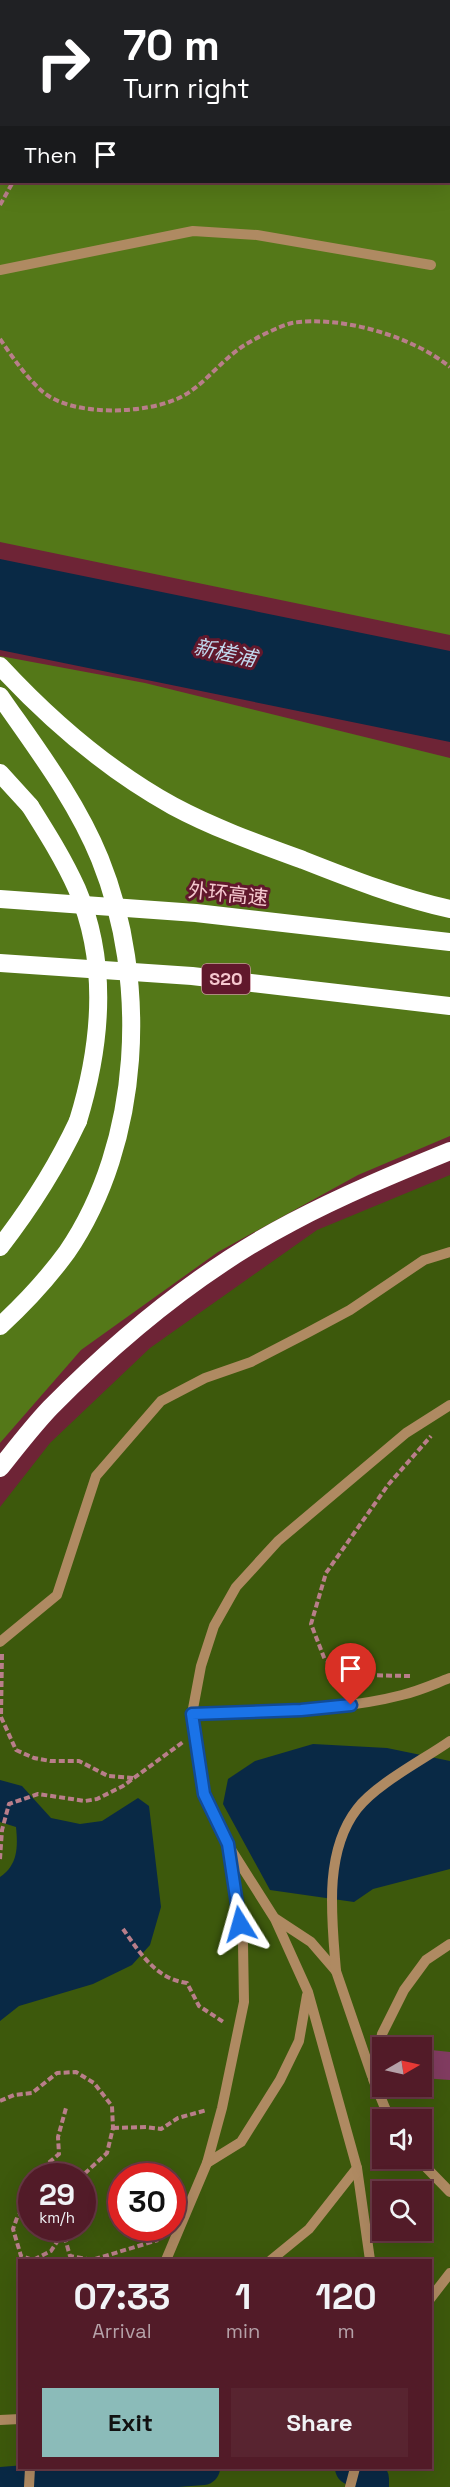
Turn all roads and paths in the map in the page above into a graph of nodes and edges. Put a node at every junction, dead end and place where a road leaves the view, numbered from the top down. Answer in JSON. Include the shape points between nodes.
{"nodes":[{"id":1,"x":12,"y":183,"type":"edge"},
{"id":2,"x":0,"y":205,"type":"edge"},
{"id":3,"x":431,"y":265,"type":"dead end"},
{"id":4,"x":0,"y":270,"type":"edge"},
{"id":5,"x":0,"y":339,"type":"edge"},
{"id":6,"x":450,"y":367,"type":"edge"},
{"id":7,"x":0,"y":666,"type":"edge"},
{"id":8,"x":0,"y":696,"type":"edge"},
{"id":9,"x":0,"y":773,"type":"edge"},
{"id":10,"x":0,"y":899,"type":"edge"},
{"id":11,"x":450,"y":909,"type":"edge"},
{"id":12,"x":450,"y":942,"type":"edge"},
{"id":13,"x":0,"y":963,"type":"edge"},
{"id":14,"x":450,"y":1006,"type":"edge"},
{"id":15,"x":450,"y":1151,"type":"edge"},
{"id":16,"x":0,"y":1247,"type":"edge"},
{"id":17,"x":450,"y":1252,"type":"edge"},
{"id":18,"x":0,"y":1326,"type":"edge"},
{"id":19,"x":450,"y":1405,"type":"edge"},
{"id":20,"x":433,"y":1434,"type":"dead end"},
{"id":21,"x":0,"y":1468,"type":"edge"},
{"id":22,"x":0,"y":1642,"type":"edge"},
{"id":23,"x":418,"y":1676,"type":"dead end"},
{"id":24,"x":450,"y":1678,"type":"edge"},
{"id":25,"x":192,"y":1714,"type":"junction"},
{"id":26,"x":196,"y":1733,"type":"junction"},
{"id":27,"x":447,"y":1743,"type":"edge"},
{"id":28,"x":133,"y":1778,"type":"junction"},
{"id":29,"x":228,"y":1844,"type":"junction"},
{"id":30,"x":0,"y":1859,"type":"edge"},
{"id":31,"x":275,"y":1918,"type":"junction"},
{"id":32,"x":123,"y":1929,"type":"dead end"},
{"id":33,"x":450,"y":1944,"type":"edge"},
{"id":34,"x":336,"y":1971,"type":"junction"},
{"id":35,"x":308,"y":1992,"type":"junction"},
{"id":36,"x":237,"y":2037,"type":"junction"},
{"id":37,"x":381,"y":2037,"type":"edge"},
{"id":38,"x":372,"y":2076,"type":"edge"},
{"id":39,"x":0,"y":2101,"type":"edge"},
{"id":40,"x":66,"y":2108,"type":"dead end"},
{"id":41,"x":222,"y":2108,"type":"junction"},
{"id":42,"x":114,"y":2128,"type":"junction"},
{"id":43,"x":48,"y":2163,"type":"edge"},
{"id":44,"x":96,"y":2163,"type":"edge"},
{"id":45,"x":207,"y":2163,"type":"junction"},
{"id":46,"x":357,"y":2168,"type":"junction"},
{"id":47,"x":428,"y":2169,"type":"edge"},
{"id":48,"x":450,"y":2192,"type":"edge"},
{"id":49,"x":18,"y":2215,"type":"edge"},
{"id":50,"x":186,"y":2216,"type":"edge"},
{"id":51,"x":58,"y":2241,"type":"edge"},
{"id":52,"x":65,"y":2241,"type":"edge"},
{"id":53,"x":153,"y":2241,"type":"edge"},
{"id":54,"x":175,"y":2241,"type":"edge"},
{"id":55,"x":30,"y":2259,"type":"edge"},
{"id":56,"x":35,"y":2259,"type":"edge"},
{"id":57,"x":86,"y":2259,"type":"edge"},
{"id":58,"x":95,"y":2259,"type":"edge"},
{"id":59,"x":166,"y":2259,"type":"edge"},
{"id":60,"x":272,"y":2259,"type":"edge"},
{"id":61,"x":370,"y":2259,"type":"edge"},
{"id":62,"x":450,"y":2273,"type":"edge"},
{"id":63,"x":432,"y":2296,"type":"edge"},
{"id":64,"x":18,"y":2419,"type":"edge"},
{"id":65,"x":0,"y":2420,"type":"edge"},
{"id":66,"x":30,"y":2469,"type":"edge"},
{"id":67,"x":355,"y":2469,"type":"edge"},
{"id":68,"x":29,"y":2487,"type":"edge"},
{"id":69,"x":350,"y":2487,"type":"edge"}],
"edges":[{"from":1,"to":2,"type":"path"},
{"from":3,"to":4,"type":"street","via":[[257,235],[193,231]]},
{"from":5,"to":6,"type":"path","via":[[19,368],[45,394],[109,412],[149,408],[181,397],[240,348],[290,324],[328,321],[380,333],[435,354]]},
{"from":7,"to":11,"type":"highway","via":[[45,714],[87,749],[172,805],[221,829],[363,884]]},
{"from":8,"to":18,"type":"highway","bridge":true,"via":[[68,797],[100,859],[118,917],[131,984],[132,1043],[124,1113],[100,1189],[67,1252]]},
{"from":9,"to":16,"type":"highway","bridge":true,"via":[[30,806],[78,891],[92,940],[98,982],[92,1076],[78,1122],[37,1199]]},
{"from":10,"to":12,"type":"highway","name":"外环高速","via":[[196,913]]},
{"from":13,"to":14,"type":"highway","number":"S20","via":[[192,976]]},
{"from":15,"to":21,"type":"highway","via":[[290,1223],[204,1276],[124,1338],[48,1410]]},
{"from":17,"to":22,"type":"street","via":[[424,1260],[350,1310],[288,1343],[161,1401],[96,1476],[57,1595]]},
{"from":19,"to":25,"type":"street","via":[[406,1433],[325,1500],[278,1541],[236,1587],[214,1626]]},
{"from":20,"to":23,"type":"path","via":[[388,1485],[326,1573],[311,1624],[325,1660],[359,1675]]},
{"from":22,"to":28,"type":"path","via":[[1,1717],[16,1750],[50,1761],[80,1761],[108,1776]]},
{"from":24,"to":25,"type":"street","via":[[404,1695],[351,1705]]},
{"from":25,"to":26,"type":"street"},
{"from":26,"to":28,"type":"path"},
{"from":26,"to":29,"type":"street","via":[[204,1794]]},
{"from":27,"to":34,"type":"street","via":[[383,1786],[357,1809],[343,1835],[331,1910]]},
{"from":28,"to":30,"type":"path","via":[[85,1802],[38,1794],[9,1804]]},
{"from":29,"to":31,"type":"street"},
{"from":29,"to":36,"type":"street","via":[[243,1944],[244,2002]]},
{"from":31,"to":34,"type":"street","via":[[312,1942]]},
{"from":31,"to":35,"type":"street"},
{"from":32,"to":36,"type":"path","via":[[146,1962],[170,1981],[187,1983],[199,2006],[221,2018]]},
{"from":33,"to":37,"type":"street","via":[[426,1960],[404,1990]]},
{"from":34,"to":38,"type":"street"},
{"from":35,"to":45,"type":"street","via":[[299,2041],[280,2080],[241,2142]]},
{"from":35,"to":46,"type":"street"},
{"from":36,"to":41,"type":"street"},
{"from":39,"to":42,"type":"path","via":[[32,2093],[57,2073],[76,2072],[94,2083],[112,2106]]},
{"from":40,"to":43,"type":"path","via":[[58,2137],[59,2154]]},
{"from":41,"to":42,"type":"path","via":[[178,2118],[161,2129]]},
{"from":41,"to":45,"type":"street"},
{"from":42,"to":44,"type":"path","via":[[107,2153]]},
{"from":45,"to":50,"type":"street"},
{"from":46,"to":60,"type":"street","via":[[309,2229]]},
{"from":46,"to":61,"type":"street"},
{"from":47,"to":48,"type":"street"},
{"from":49,"to":55,"type":"path","via":[[13,2229],[21,2256]]},
{"from":51,"to":56,"type":"path","via":[[51,2251]]},
{"from":52,"to":57,"type":"path","via":[[70,2256]]},
{"from":53,"to":58,"type":"path"},
{"from":54,"to":59,"type":"street"},
{"from":62,"to":63,"type":"street"},
{"from":64,"to":65,"type":"street"},
{"from":66,"to":68,"type":"street"},
{"from":67,"to":69,"type":"street"}]}
